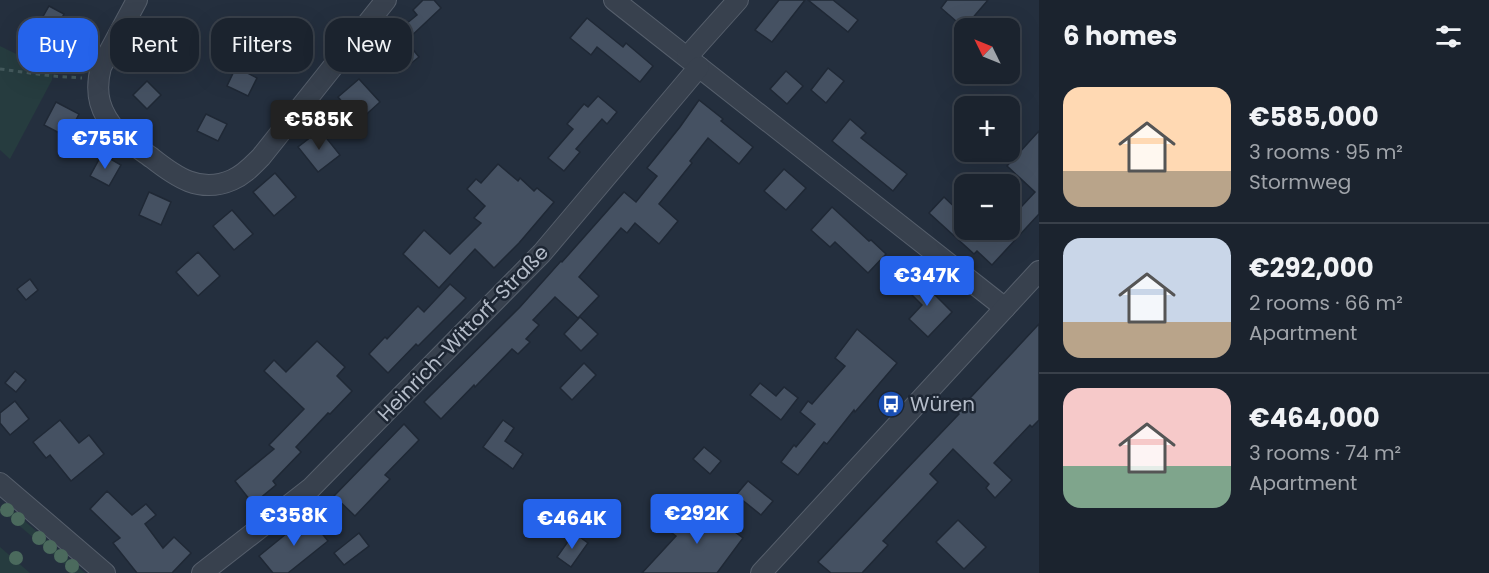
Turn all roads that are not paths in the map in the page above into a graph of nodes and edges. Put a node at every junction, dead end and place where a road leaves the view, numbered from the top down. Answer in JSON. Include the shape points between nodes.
{"nodes":[{"id":1,"x":137,"y":0,"type":"edge"},
{"id":2,"x":386,"y":0,"type":"edge"},
{"id":3,"x":614,"y":0,"type":"edge"},
{"id":4,"x":738,"y":0,"type":"edge"},
{"id":5,"x":693,"y":62,"type":"junction"},
{"id":6,"x":1039,"y":271,"type":"edge"},
{"id":7,"x":1005,"y":308,"type":"junction"},
{"id":8,"x":0,"y":483,"type":"edge"},
{"id":9,"x":105,"y":573,"type":"edge"},
{"id":10,"x":202,"y":573,"type":"edge"},
{"id":11,"x":761,"y":573,"type":"edge"}],
"edges":[{"from":1,"to":2,"type":"street","via":[[98,79],[104,115],[118,133],[175,176],[201,184],[232,180],[247,172]]},
{"from":3,"to":5,"type":"street"},
{"from":4,"to":5,"type":"street","name":"Heinrich-Wittorf-Straße"},
{"from":5,"to":7,"type":"street"},
{"from":5,"to":10,"type":"street","name":"Heinrich-Wittorf-Straße","via":[[542,253],[311,488]]},
{"from":6,"to":7,"type":"street"},
{"from":7,"to":11,"type":"street"},
{"from":8,"to":9,"type":"street"}]}
